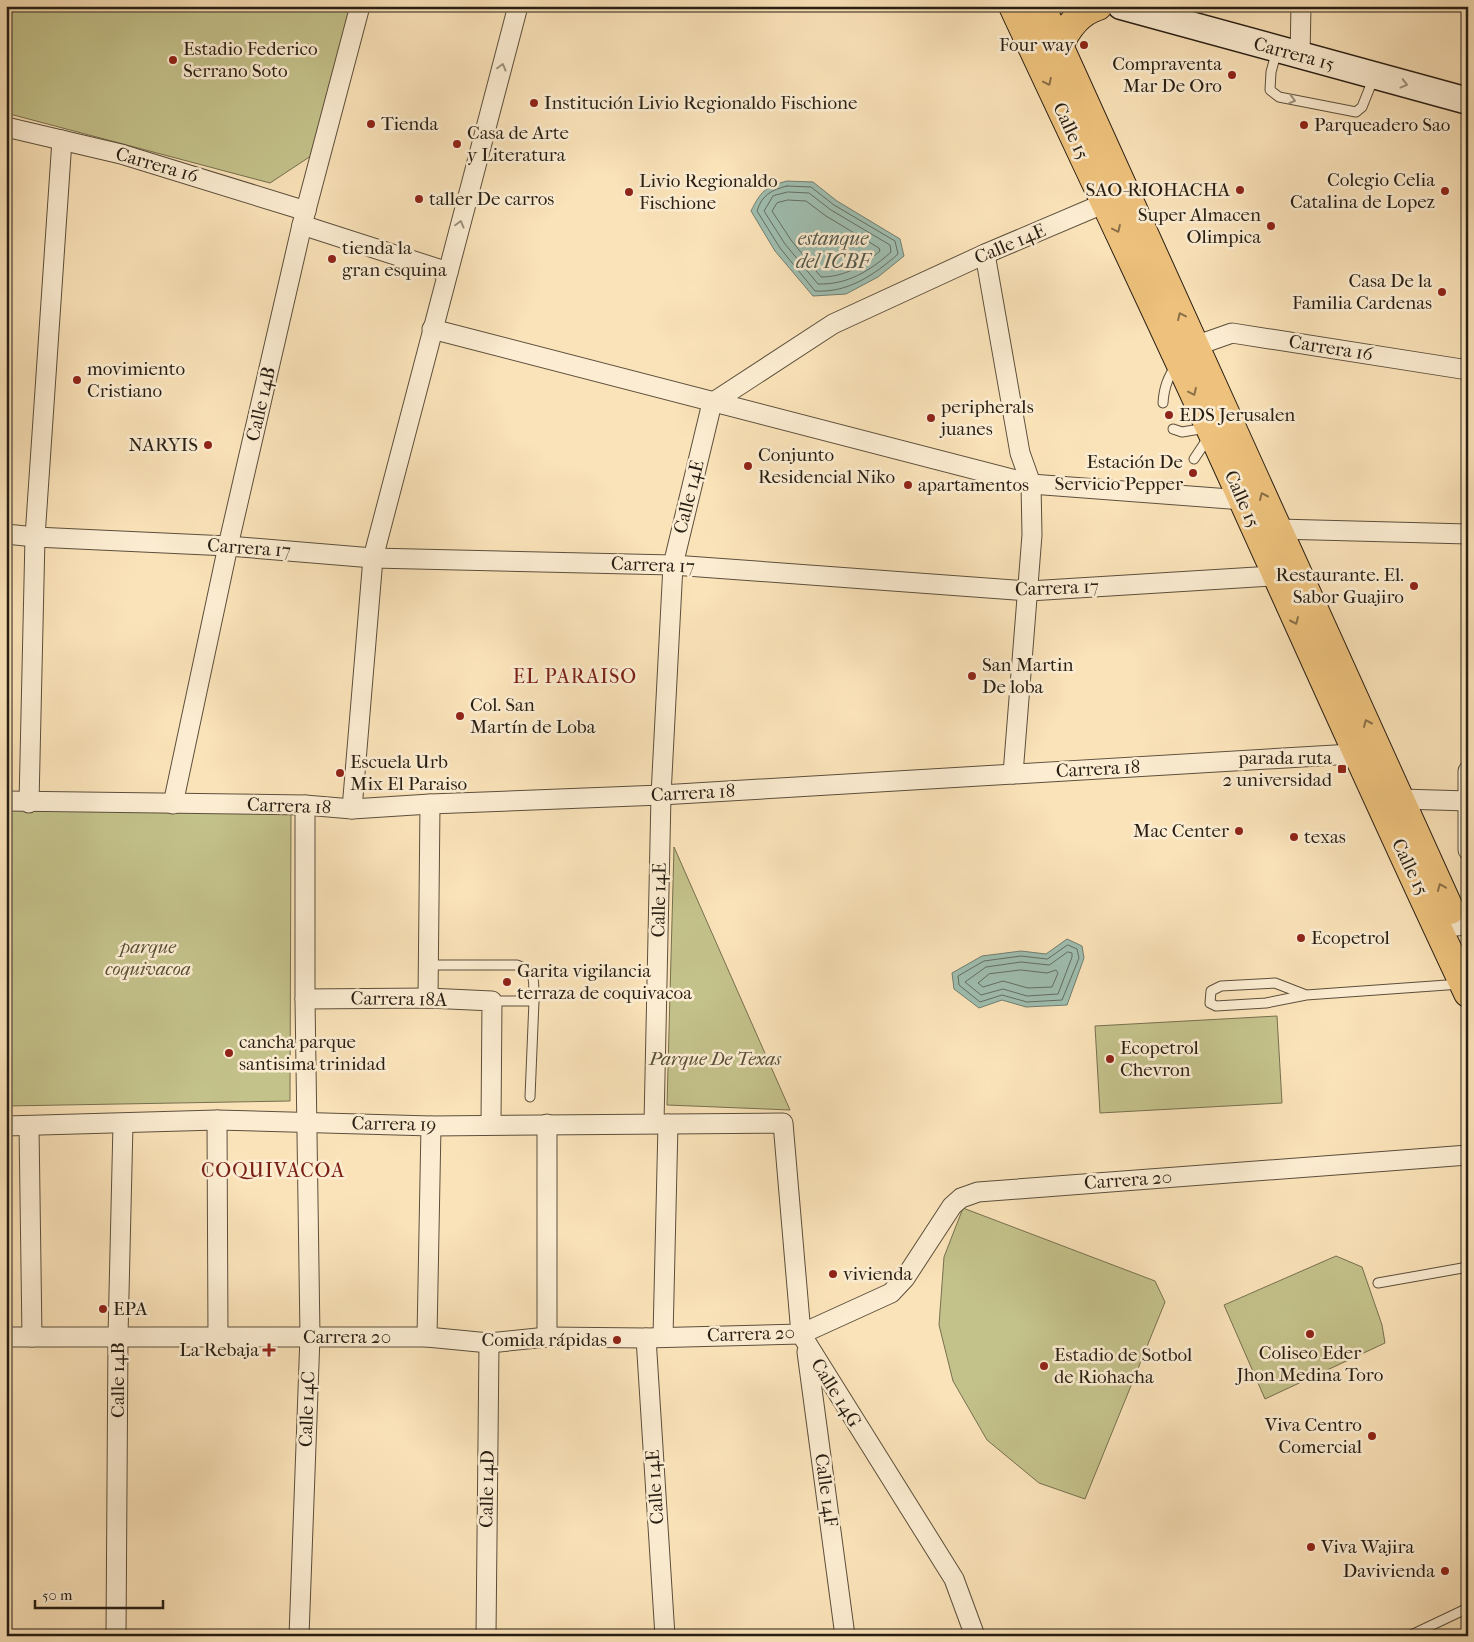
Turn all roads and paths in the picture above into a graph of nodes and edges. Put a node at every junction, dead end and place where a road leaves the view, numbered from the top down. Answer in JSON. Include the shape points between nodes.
{"nodes":[{"id":1,"x":360,"y":6,"type":"edge"},
{"id":2,"x":518,"y":6,"type":"edge"},
{"id":3,"x":1013,"y":6,"type":"edge"},
{"id":4,"x":1041,"y":6,"type":"edge"},
{"id":5,"x":1098,"y":6,"type":"edge"},
{"id":6,"x":1121,"y":6,"type":"edge"},
{"id":7,"x":1180,"y":6,"type":"edge"},
{"id":8,"x":1301,"y":6,"type":"edge"},
{"id":9,"x":1059,"y":46,"type":"junction"},
{"id":10,"x":1293,"y":48,"type":"junction"},
{"id":11,"x":1375,"y":76,"type":"junction"},
{"id":12,"x":1468,"y":83,"type":"edge"},
{"id":13,"x":1468,"y":101,"type":"edge"},
{"id":14,"x":6,"y":127,"type":"edge"},
{"id":15,"x":62,"y":140,"type":"junction"},
{"id":16,"x":1105,"y":203,"type":"junction"},
{"id":17,"x":304,"y":218,"type":"junction"},
{"id":18,"x":985,"y":254,"type":"junction"},
{"id":19,"x":448,"y":272,"type":"junction"},
{"id":20,"x":432,"y":329,"type":"junction"},
{"id":21,"x":1187,"y":354,"type":"junction"},
{"id":22,"x":1468,"y":370,"type":"edge"},
{"id":23,"x":712,"y":403,"type":"junction"},
{"id":24,"x":1163,"y":403,"type":"dead end"},
{"id":25,"x":1173,"y":428,"type":"dead end"},
{"id":26,"x":1210,"y":430,"type":"junction"},
{"id":27,"x":1194,"y":458,"type":"dead end"},
{"id":28,"x":1031,"y":484,"type":"junction"},
{"id":29,"x":1242,"y":497,"type":"junction"},
{"id":30,"x":1278,"y":529,"type":"junction"},
{"id":31,"x":6,"y":534,"type":"edge"},
{"id":32,"x":1468,"y":534,"type":"edge"},
{"id":33,"x":35,"y":538,"type":"junction"},
{"id":34,"x":228,"y":546,"type":"junction"},
{"id":35,"x":374,"y":558,"type":"junction"},
{"id":36,"x":672,"y":565,"type":"junction"},
{"id":37,"x":1288,"y":575,"type":"junction"},
{"id":38,"x":1029,"y":591,"type":"junction"},
{"id":39,"x":1368,"y":753,"type":"junction"},
{"id":40,"x":1468,"y":772,"type":"edge"},
{"id":41,"x":1013,"y":774,"type":"junction"},
{"id":42,"x":661,"y":795,"type":"junction"},
{"id":43,"x":1401,"y":799,"type":"junction"},
{"id":44,"x":6,"y":801,"type":"edge"},
{"id":45,"x":1467,"y":801,"type":"edge"},
{"id":46,"x":29,"y":802,"type":"junction"},
{"id":47,"x":173,"y":804,"type":"junction"},
{"id":48,"x":305,"y":804,"type":"junction"},
{"id":49,"x":430,"y":804,"type":"junction"},
{"id":50,"x":352,"y":810,"type":"junction"},
{"id":51,"x":1468,"y":850,"type":"edge"},
{"id":52,"x":1464,"y":933,"type":"edge"},
{"id":53,"x":428,"y":965,"type":"junction"},
{"id":54,"x":1466,"y":988,"type":"edge"},
{"id":55,"x":1306,"y":995,"type":"junction"},
{"id":56,"x":305,"y":998,"type":"junction"},
{"id":57,"x":428,"y":998,"type":"junction"},
{"id":58,"x":492,"y":1001,"type":"junction"},
{"id":59,"x":534,"y":1001,"type":"junction"},
{"id":60,"x":530,"y":1097,"type":"dead end"},
{"id":61,"x":217,"y":1120,"type":"junction"},
{"id":62,"x":307,"y":1122,"type":"junction"},
{"id":63,"x":783,"y":1123,"type":"joint"},
{"id":64,"x":123,"y":1124,"type":"junction"},
{"id":65,"x":490,"y":1124,"type":"junction"},
{"id":66,"x":547,"y":1124,"type":"junction"},
{"id":67,"x":661,"y":1124,"type":"junction"},
{"id":68,"x":6,"y":1126,"type":"edge"},
{"id":69,"x":29,"y":1126,"type":"junction"},
{"id":70,"x":432,"y":1126,"type":"junction"},
{"id":71,"x":1468,"y":1155,"type":"edge"},
{"id":72,"x":1468,"y":1267,"type":"edge"},
{"id":73,"x":1378,"y":1283,"type":"dead end"},
{"id":74,"x":118,"y":1336,"type":"junction"},
{"id":75,"x":310,"y":1336,"type":"junction"},
{"id":76,"x":6,"y":1337,"type":"edge"},
{"id":77,"x":32,"y":1337,"type":"junction"},
{"id":78,"x":428,"y":1337,"type":"junction"},
{"id":79,"x":547,"y":1337,"type":"junction"},
{"id":80,"x":654,"y":1337,"type":"junction"},
{"id":81,"x":218,"y":1338,"type":"junction"},
{"id":82,"x":804,"y":1339,"type":"junction"},
{"id":83,"x":489,"y":1343,"type":"junction"},
{"id":84,"x":1468,"y":1608,"type":"edge"},
{"id":85,"x":116,"y":1636,"type":"edge"},
{"id":86,"x":299,"y":1636,"type":"edge"},
{"id":87,"x":486,"y":1636,"type":"edge"},
{"id":88,"x":665,"y":1636,"type":"edge"},
{"id":89,"x":845,"y":1636,"type":"edge"},
{"id":90,"x":975,"y":1636,"type":"edge"},
{"id":91,"x":1409,"y":1636,"type":"edge"}],
"edges":[{"from":1,"to":17,"type":"street","name":"Calle 14B"},
{"from":19,"to":2,"type":"street","one_way":true},
{"from":3,"to":16,"type":"highway","name":"Calle 15","one_way":true},
{"from":4,"to":9,"type":"highway","name":"Calle 15"},
{"from":5,"to":9,"type":"highway","via":[[1078,17],[1066,30]]},
{"from":6,"to":10,"type":"main road","name":"Carrera 15"},
{"from":7,"to":10,"type":"main road","name":"Carrera 15"},
{"from":8,"to":10,"type":"street"},
{"from":21,"to":9,"type":"highway","name":"Calle 15","one_way":true},
{"from":10,"to":11,"type":"main road","name":"Carrera 15"},
{"from":10,"to":11,"type":"lane","one_way":true,"via":[[1269,84],[1270,90],[1279,97],[1356,112],[1362,107]]},
{"from":10,"to":12,"type":"main road","name":"Carrera 15"},
{"from":11,"to":13,"type":"main road","name":"Carrera 15","one_way":true},
{"from":14,"to":15,"type":"street","name":"Carrera 16"},
{"from":15,"to":17,"type":"street","name":"Carrera 16","via":[[122,154]]},
{"from":15,"to":33,"type":"street"},
{"from":16,"to":18,"type":"street","name":"Calle 14E"},
{"from":16,"to":21,"type":"highway","name":"Calle 15","one_way":true},
{"from":17,"to":19,"type":"street","name":"Carrera 16"},
{"from":17,"to":34,"type":"street","name":"Calle 14B"},
{"from":18,"to":23,"type":"street","name":"Calle 14E","via":[[833,324]]},
{"from":18,"to":28,"type":"street","via":[[1020,452]]},
{"from":19,"to":20,"type":"street"},
{"from":20,"to":23,"type":"street"},
{"from":20,"to":35,"type":"street"},
{"from":21,"to":22,"type":"street","name":"Carrera 16","via":[[1232,333]]},
{"from":21,"to":24,"type":"lane","via":[[1166,382]]},
{"from":21,"to":26,"type":"highway","name":"Calle 15","one_way":true},
{"from":30,"to":21,"type":"highway","name":"Calle 15","one_way":true},
{"from":23,"to":28,"type":"street"},
{"from":23,"to":36,"type":"street","name":"Calle 14E"},
{"from":25,"to":26,"type":"lane","via":[[1182,432]]},
{"from":26,"to":27,"type":"lane"},
{"from":26,"to":29,"type":"highway","name":"Calle 15"},
{"from":28,"to":29,"type":"street"},
{"from":28,"to":38,"type":"street"},
{"from":29,"to":37,"type":"highway","name":"Calle 15"},
{"from":30,"to":32,"type":"street"},
{"from":30,"to":37,"type":"highway","name":"Calle 15"},
{"from":31,"to":33,"type":"street","name":"Carrera 17"},
{"from":33,"to":34,"type":"street","name":"Carrera 17"},
{"from":33,"to":46,"type":"street"},
{"from":34,"to":35,"type":"street","name":"Carrera 17"},
{"from":34,"to":47,"type":"street","name":"Calle 14B"},
{"from":35,"to":36,"type":"street","name":"Carrera 17"},
{"from":35,"to":50,"type":"street"},
{"from":36,"to":38,"type":"street","name":"Carrera 17"},
{"from":36,"to":42,"type":"street","name":"Calle 14E"},
{"from":37,"to":38,"type":"street","name":"Carrera 17"},
{"from":37,"to":39,"type":"highway","name":"Calle 15"},
{"from":38,"to":41,"type":"street"},
{"from":39,"to":41,"type":"street","name":"Carrera 18"},
{"from":39,"to":43,"type":"highway","name":"Calle 15"},
{"from":39,"to":54,"type":"highway","name":"Calle 15"},
{"from":40,"to":45,"type":"street"},
{"from":41,"to":42,"type":"street","name":"Carrera 18"},
{"from":42,"to":49,"type":"street","name":"Carrera 18"},
{"from":42,"to":67,"type":"street","name":"Calle 14E"},
{"from":43,"to":45,"type":"street"},
{"from":52,"to":43,"type":"highway","name":"Calle 15","one_way":true},
{"from":44,"to":46,"type":"street","name":"Carrera 18"},
{"from":45,"to":51,"type":"street"},
{"from":46,"to":47,"type":"street","name":"Carrera 18"},
{"from":47,"to":48,"type":"street","name":"Carrera 18"},
{"from":48,"to":50,"type":"street","name":"Carrera 18"},
{"from":48,"to":56,"type":"street"},
{"from":49,"to":50,"type":"street","name":"Carrera 18"},
{"from":49,"to":53,"type":"street"},
{"from":53,"to":57,"type":"street"},
{"from":53,"to":59,"type":"lane","via":[[517,965],[533,975]]},
{"from":54,"to":55,"type":"lane"},
{"from":55,"to":55,"type":"lane","via":[[1275,983],[1221,986],[1211,991],[1209,997],[1210,1004],[1216,1006],[1266,1003]]},
{"from":56,"to":57,"type":"street","name":"Carrera 18A"},
{"from":56,"to":62,"type":"street"},
{"from":57,"to":58,"type":"street","name":"Carrera 18A"},
{"from":58,"to":59,"type":"lane"},
{"from":58,"to":65,"type":"street"},
{"from":59,"to":60,"type":"lane"},
{"from":61,"to":62,"type":"street","name":"Carrera 19"},
{"from":61,"to":64,"type":"street","name":"Carrera 19"},
{"from":61,"to":81,"type":"street"},
{"from":62,"to":70,"type":"street","name":"Carrera 19"},
{"from":62,"to":75,"type":"street","name":"Calle 14C"},
{"from":63,"to":67,"type":"street","name":"Carrera 19"},
{"from":63,"to":82,"type":"street","name":"Calle 14G"},
{"from":64,"to":69,"type":"street","name":"Carrera 19"},
{"from":64,"to":74,"type":"street","name":"Calle 14B"},
{"from":65,"to":66,"type":"street","name":"Carrera 19"},
{"from":65,"to":70,"type":"street","name":"Carrera 19"},
{"from":66,"to":67,"type":"street","name":"Carrera 19"},
{"from":66,"to":79,"type":"street"},
{"from":67,"to":80,"type":"street","name":"Calle 14E"},
{"from":68,"to":69,"type":"street","name":"Carrera 19"},
{"from":69,"to":77,"type":"street"},
{"from":70,"to":78,"type":"street"},
{"from":71,"to":82,"type":"street","name":"Carrera 20","via":[[978,1192],[961,1198],[952,1206],[905,1278],[891,1293]]},
{"from":72,"to":73,"type":"lane"},
{"from":74,"to":77,"type":"street","name":"Carrera 20"},
{"from":74,"to":81,"type":"street","name":"Carrera 20"},
{"from":74,"to":85,"type":"street","name":"Calle 14B"},
{"from":75,"to":78,"type":"street","name":"Carrera 20"},
{"from":75,"to":81,"type":"street","name":"Carrera 20"},
{"from":75,"to":86,"type":"street","name":"Calle 14C"},
{"from":76,"to":77,"type":"street","name":"Carrera 20"},
{"from":78,"to":83,"type":"street","name":"Carrera 20"},
{"from":79,"to":80,"type":"street","name":"Carrera 20"},
{"from":79,"to":83,"type":"street","name":"Carrera 20"},
{"from":80,"to":82,"type":"street","name":"Carrera 20"},
{"from":80,"to":88,"type":"street","name":"Calle 14E"},
{"from":82,"to":89,"type":"street","name":"Calle 14F"},
{"from":82,"to":90,"type":"street","name":"Calle 14G","via":[[954,1579]]},
{"from":83,"to":87,"type":"street","name":"Calle 14D"},
{"from":84,"to":91,"type":"lane"}]}
